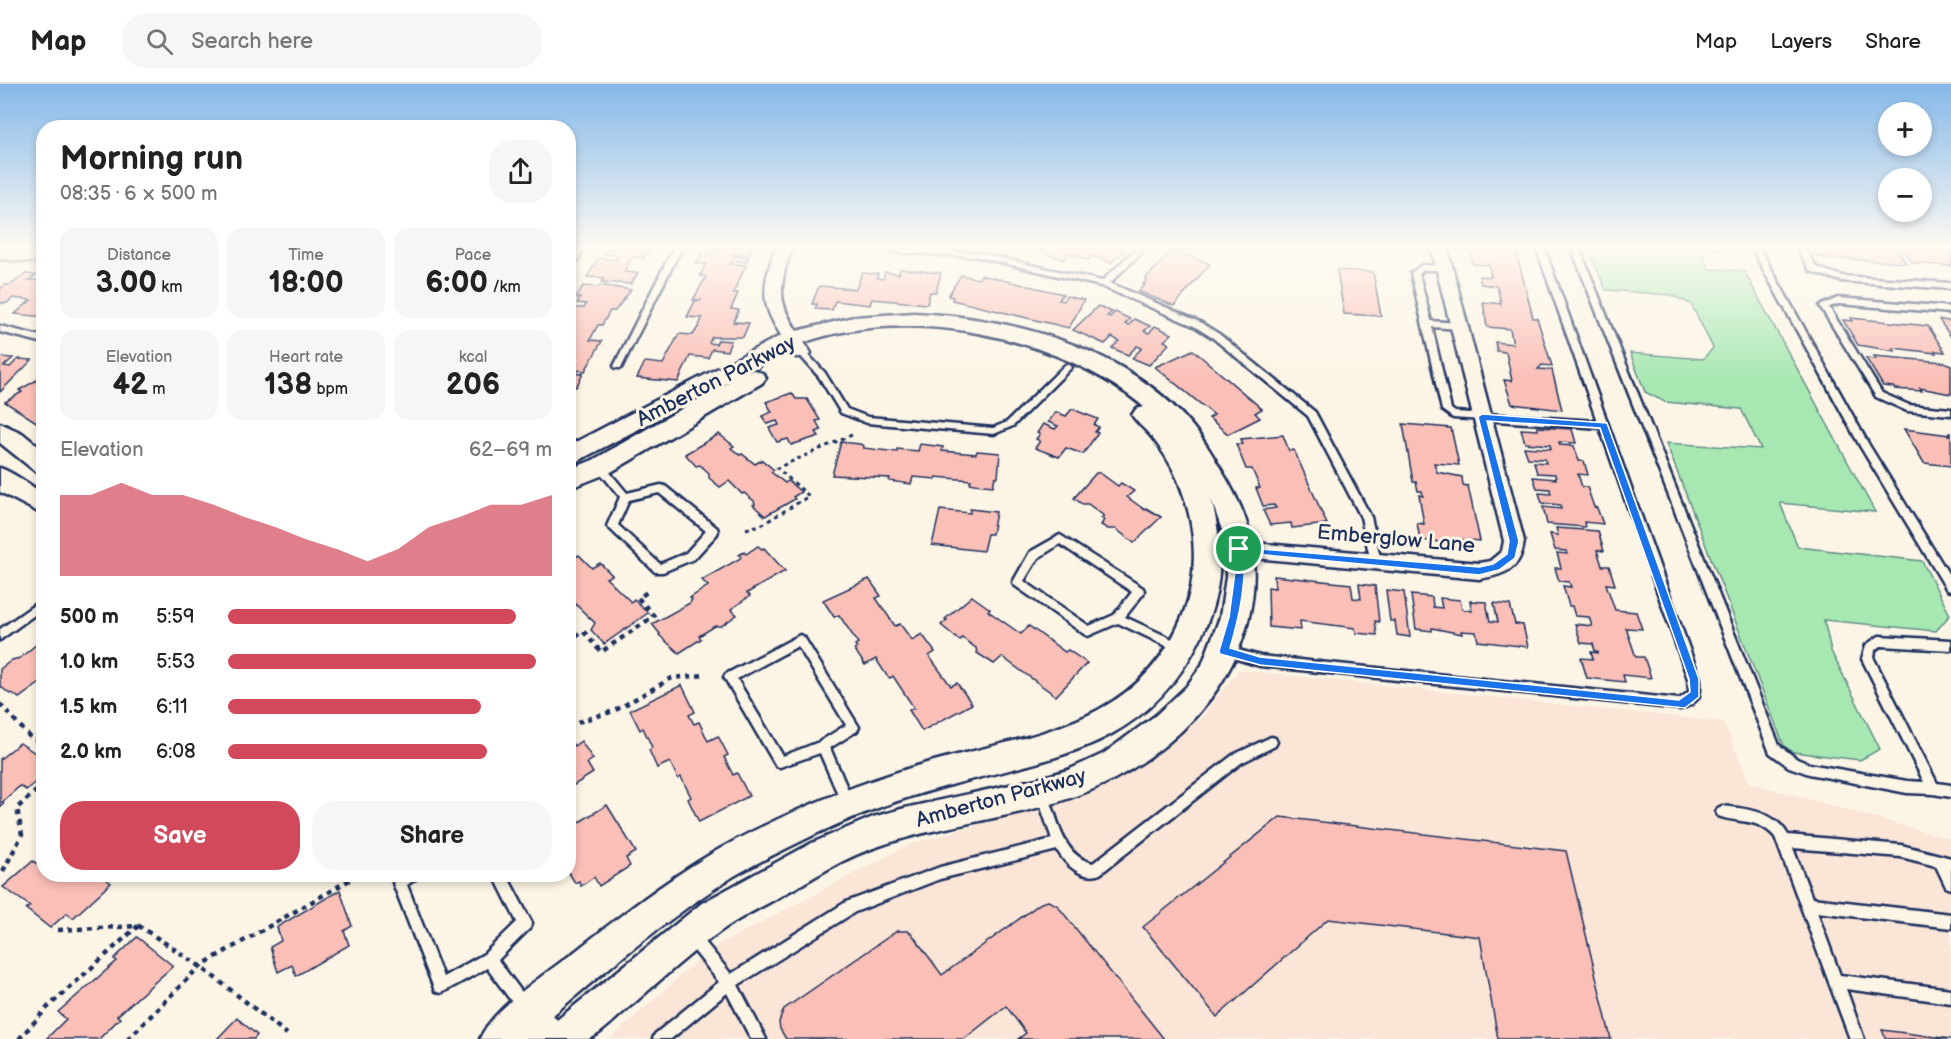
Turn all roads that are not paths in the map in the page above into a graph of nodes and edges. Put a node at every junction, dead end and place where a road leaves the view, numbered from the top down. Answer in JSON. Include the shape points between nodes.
{"nodes":[{"id":1,"x":656,"y":292,"type":"edge"},
{"id":2,"x":773,"y":292,"type":"edge"},
{"id":3,"x":1122,"y":292,"type":"edge"},
{"id":4,"x":1419,"y":292,"type":"edge"},
{"id":5,"x":1450,"y":292,"type":"edge"},
{"id":6,"x":1556,"y":292,"type":"edge"},
{"id":7,"x":1593,"y":292,"type":"edge"},
{"id":8,"x":1780,"y":292,"type":"edge"},
{"id":9,"x":1951,"y":310,"type":"edge"},
{"id":10,"x":1427,"y":324,"type":"junction"},
{"id":11,"x":1459,"y":326,"type":"junction"},
{"id":12,"x":0,"y":329,"type":"edge"},
{"id":13,"x":36,"y":338,"type":"edge"},
{"id":14,"x":797,"y":346,"type":"junction"},
{"id":15,"x":618,"y":366,"type":"dead end"},
{"id":16,"x":1068,"y":367,"type":"junction"},
{"id":17,"x":1951,"y":412,"type":"edge"},
{"id":18,"x":1482,"y":417,"type":"junction"},
{"id":19,"x":1604,"y":425,"type":"junction"},
{"id":20,"x":0,"y":432,"type":"edge"},
{"id":21,"x":576,"y":453,"type":"edge"},
{"id":22,"x":36,"y":458,"type":"edge"},
{"id":23,"x":600,"y":466,"type":"junction"},
{"id":24,"x":576,"y":476,"type":"edge"},
{"id":25,"x":0,"y":477,"type":"edge"},
{"id":26,"x":625,"y":497,"type":"junction"},
{"id":27,"x":36,"y":501,"type":"edge"},
{"id":28,"x":1208,"y":547,"type":"junction"},
{"id":29,"x":1239,"y":549,"type":"junction"},
{"id":30,"x":1376,"y":562,"type":"junction"},
{"id":31,"x":1951,"y":587,"type":"edge"},
{"id":32,"x":36,"y":608,"type":"edge"},
{"id":33,"x":1118,"y":618,"type":"junction"},
{"id":34,"x":0,"y":635,"type":"edge"},
{"id":35,"x":1951,"y":645,"type":"edge"},
{"id":36,"x":1182,"y":648,"type":"junction"},
{"id":37,"x":1224,"y":651,"type":"junction"},
{"id":38,"x":1271,"y":742,"type":"dead end"},
{"id":39,"x":823,"y":746,"type":"junction"},
{"id":40,"x":1934,"y":788,"type":"junction"},
{"id":41,"x":1951,"y":790,"type":"edge"},
{"id":42,"x":1042,"y":792,"type":"junction"},
{"id":43,"x":848,"y":804,"type":"junction"},
{"id":44,"x":1722,"y":812,"type":"dead end"},
{"id":45,"x":1784,"y":841,"type":"junction"},
{"id":46,"x":1060,"y":843,"type":"junction"},
{"id":47,"x":1946,"y":863,"type":"edge"},
{"id":48,"x":401,"y":882,"type":"edge"},
{"id":49,"x":503,"y":882,"type":"edge"},
{"id":50,"x":1951,"y":884,"type":"edge"},
{"id":51,"x":1808,"y":904,"type":"junction"},
{"id":52,"x":1951,"y":921,"type":"edge"},
{"id":53,"x":690,"y":934,"type":"junction"},
{"id":54,"x":489,"y":960,"type":"junction"},
{"id":55,"x":1836,"y":981,"type":"junction"},
{"id":56,"x":729,"y":983,"type":"junction"},
{"id":57,"x":1951,"y":996,"type":"edge"},
{"id":58,"x":527,"y":1011,"type":"junction"},
{"id":59,"x":498,"y":1039,"type":"edge"},
{"id":60,"x":548,"y":1039,"type":"edge"},
{"id":61,"x":563,"y":1039,"type":"edge"},
{"id":62,"x":660,"y":1039,"type":"edge"},
{"id":63,"x":759,"y":1039,"type":"edge"},
{"id":64,"x":1857,"y":1039,"type":"edge"}],
"edges":[{"from":1,"to":15,"type":"lane"},
{"from":2,"to":14,"type":"street","via":[[772,303],[778,318]]},
{"from":3,"to":30,"type":"lane","via":[[1216,336],[1312,414],[1366,517]]},
{"from":4,"to":10,"type":"lane"},
{"from":5,"to":11,"type":"street","name":"Emberglow Lane"},
{"from":6,"to":19,"type":"lane"},
{"from":7,"to":40,"type":"lane","via":[[1774,749],[1809,769],[1907,787]]},
{"from":8,"to":31,"type":"lane"},
{"from":9,"to":17,"type":"lane","via":[[1838,301],[1824,306],[1879,395],[1907,408]]},
{"from":10,"to":11,"type":"lane"},
{"from":10,"to":18,"type":"lane","via":[[1447,410],[1454,415]]},
{"from":11,"to":18,"type":"street","name":"Emberglow Lane"},
{"from":12,"to":13,"type":"lane"},
{"from":14,"to":16,"type":"street","name":"Amberton Parkway","via":[[871,339],[961,339],[1002,346]]},
{"from":14,"to":16,"type":"lane","via":[[822,375],[844,411],[867,420],[994,430],[1010,424]]},
{"from":14,"to":21,"type":"street","name":"Amberton Parkway"},
{"from":14,"to":23,"type":"street","name":"Amberton Parkway","via":[[771,368]]},
{"from":14,"to":29,"type":"street","name":"Amberton Parkway","via":[[824,329],[918,319],[995,328],[1081,355],[1121,376],[1178,424],[1198,450],[1233,517]]},
{"from":16,"to":28,"type":"street","name":"Amberton Parkway","via":[[1119,394],[1166,439],[1188,471]]},
{"from":18,"to":19,"type":"lane"},
{"from":18,"to":30,"type":"street","name":"Emberglow Lane","via":[[1514,541],[1512,555],[1496,568],[1479,571]]},
{"from":19,"to":37,"type":"lane","via":[[1694,679],[1695,694],[1681,704],[1260,661]]},
{"from":20,"to":22,"type":"street"},
{"from":23,"to":24,"type":"street","name":"Amberton Parkway"},
{"from":23,"to":26,"type":"lane"},
{"from":25,"to":27,"type":"street"},
{"from":26,"to":26,"type":"lane","via":[[661,489],[713,531],[690,556],[659,569],[612,526]]},
{"from":28,"to":29,"type":"street","name":"Emberglow Lane"},
{"from":28,"to":36,"type":"street","name":"Amberton Parkway","via":[[1203,602]]},
{"from":29,"to":30,"type":"street","name":"Emberglow Lane"},
{"from":29,"to":37,"type":"street","name":"Amberton Parkway","via":[[1234,617]]},
{"from":32,"to":34,"type":"lane"},
{"from":33,"to":33,"type":"lane","via":[[1139,591],[1060,539],[1034,555],[1018,582],[1088,631]]},
{"from":33,"to":36,"type":"lane"},
{"from":35,"to":40,"type":"lane","via":[[1879,641],[1870,648],[1868,659]]},
{"from":36,"to":43,"type":"street","name":"Amberton Parkway","via":[[1169,671],[1149,692],[1107,723],[1047,748],[942,772]]},
{"from":37,"to":42,"type":"street","name":"Amberton Parkway","via":[[1203,688],[1169,724],[1142,745],[1103,770]]},
{"from":38,"to":46,"type":"lane","via":[[1237,759],[1095,870],[1076,864]]},
{"from":39,"to":39,"type":"lane","via":[[853,727],[800,640],[730,677],[780,762]]},
{"from":39,"to":43,"type":"lane"},
{"from":40,"to":41,"type":"lane"},
{"from":42,"to":46,"type":"lane"},
{"from":42,"to":53,"type":"street","name":"Amberton Parkway","via":[[912,821],[844,843],[714,915]]},
{"from":43,"to":58,"type":"street","name":"Amberton Parkway","via":[[721,866]]},
{"from":44,"to":45,"type":"lane","via":[[1758,816],[1780,830]]},
{"from":45,"to":47,"type":"lane","via":[[1901,851]]},
{"from":45,"to":51,"type":"lane"},
{"from":46,"to":56,"type":"lane","via":[[940,873],[851,907]]},
{"from":47,"to":50,"type":"lane"},
{"from":48,"to":54,"type":"lane","via":[[441,986]]},
{"from":49,"to":54,"type":"lane","via":[[525,923]]},
{"from":51,"to":52,"type":"lane"},
{"from":51,"to":55,"type":"lane"},
{"from":53,"to":56,"type":"lane"},
{"from":53,"to":61,"type":"street","name":"Amberton Parkway"},
{"from":54,"to":58,"type":"lane"},
{"from":55,"to":57,"type":"lane"},
{"from":55,"to":64,"type":"lane"},
{"from":56,"to":62,"type":"lane"},
{"from":56,"to":63,"type":"lane"},
{"from":58,"to":59,"type":"street","name":"Amberton Parkway"},
{"from":58,"to":60,"type":"street"}]}
